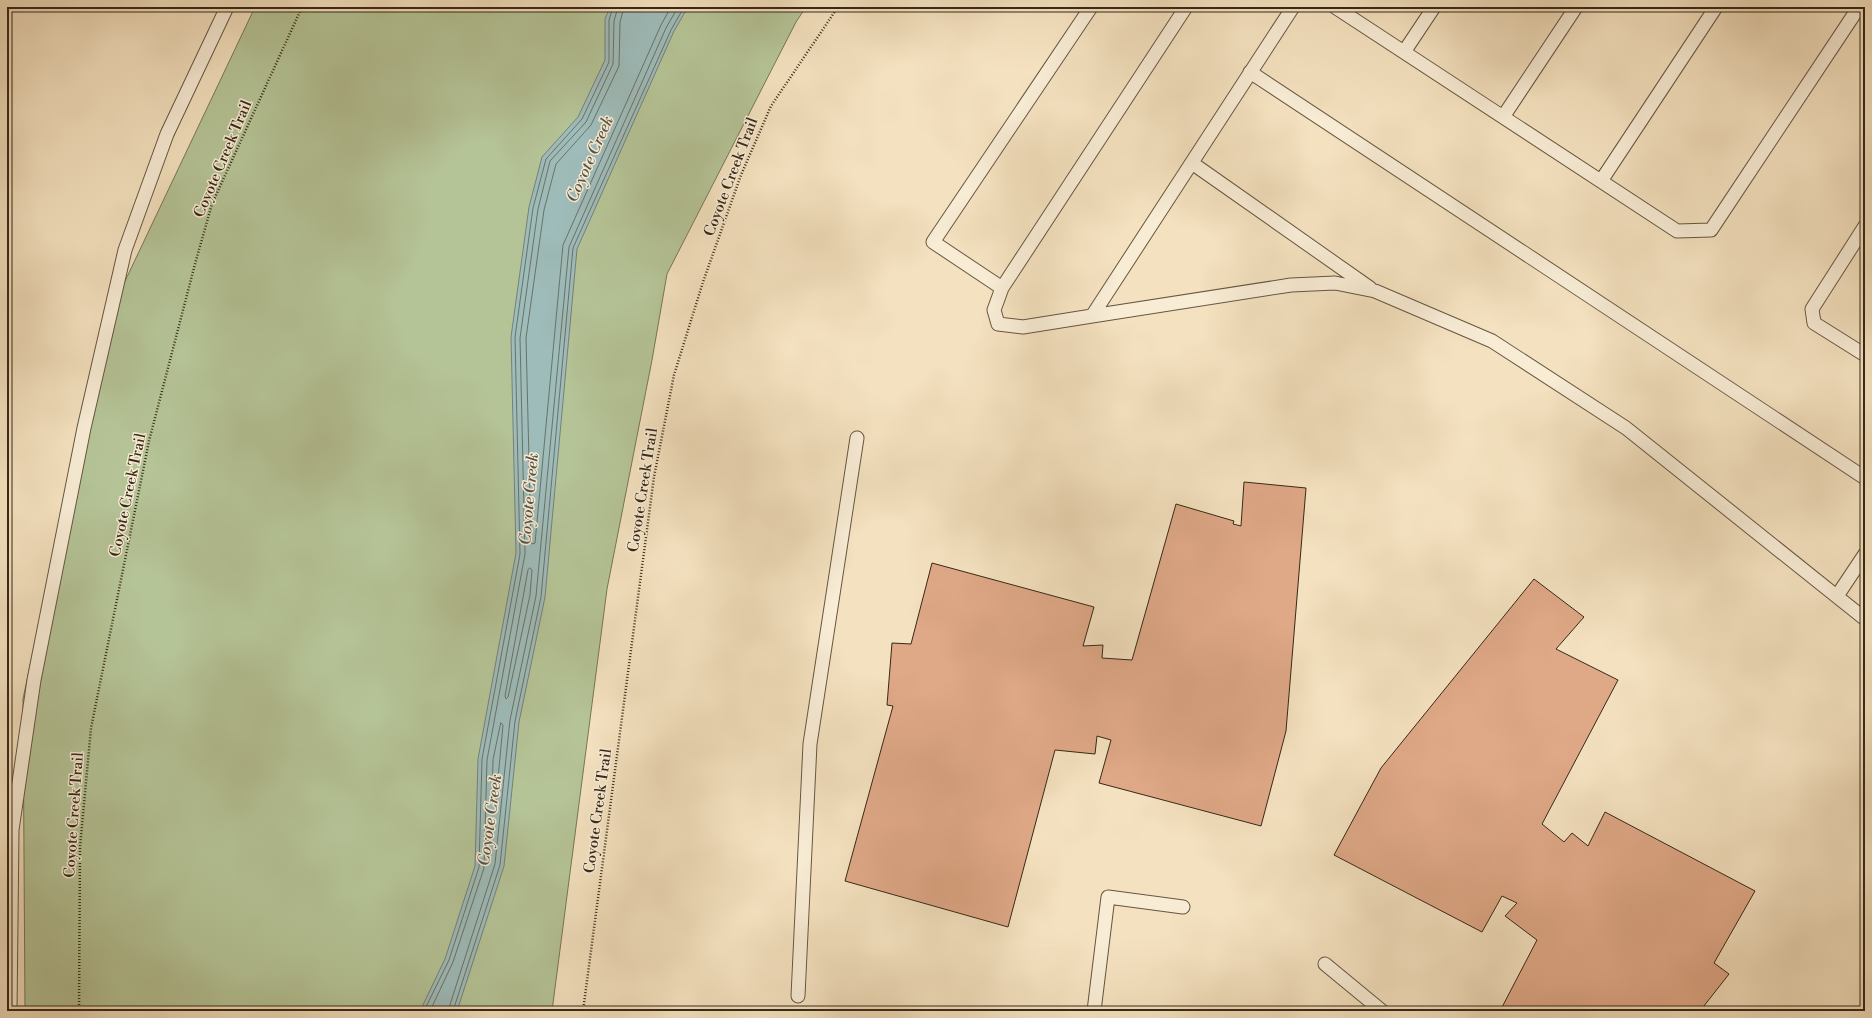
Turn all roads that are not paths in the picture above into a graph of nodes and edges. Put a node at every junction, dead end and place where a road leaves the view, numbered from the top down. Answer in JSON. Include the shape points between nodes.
{"nodes":[{"id":1,"x":227,"y":7,"type":"edge"},
{"id":2,"x":1091,"y":7,"type":"edge"},
{"id":3,"x":1186,"y":7,"type":"edge"},
{"id":4,"x":1293,"y":7,"type":"edge"},
{"id":5,"x":1335,"y":7,"type":"edge"},
{"id":6,"x":1434,"y":7,"type":"edge"},
{"id":7,"x":1576,"y":7,"type":"edge"},
{"id":8,"x":1716,"y":7,"type":"edge"},
{"id":9,"x":1859,"y":7,"type":"edge"},
{"id":10,"x":1404,"y":52,"type":"junction"},
{"id":11,"x":1250,"y":72,"type":"junction"},
{"id":12,"x":1503,"y":117,"type":"junction"},
{"id":13,"x":1192,"y":163,"type":"junction"},
{"id":14,"x":1601,"y":180,"type":"junction"},
{"id":15,"x":1865,"y":226,"type":"edge"},
{"id":16,"x":1002,"y":288,"type":"junction"},
{"id":17,"x":1375,"y":291,"type":"junction"},
{"id":18,"x":1092,"y":316,"type":"junction"},
{"id":19,"x":1865,"y":355,"type":"edge"},
{"id":20,"x":857,"y":438,"type":"dead end"},
{"id":21,"x":1865,"y":478,"type":"edge"},
{"id":22,"x":1865,"y":554,"type":"edge"},
{"id":23,"x":1837,"y":596,"type":"junction"},
{"id":24,"x":1865,"y":619,"type":"edge"},
{"id":25,"x":1183,"y":907,"type":"dead end"},
{"id":26,"x":1324,"y":964,"type":"dead end"},
{"id":27,"x":798,"y":996,"type":"dead end"},
{"id":28,"x":10,"y":1011,"type":"edge"},
{"id":29,"x":1094,"y":1011,"type":"edge"},
{"id":30,"x":1382,"y":1011,"type":"edge"}],
"edges":[{"from":1,"to":28,"type":"lane","via":[[167,134],[125,250],[84,428],[34,680],[12,830]]},
{"from":2,"to":16,"type":"lane","via":[[933,242]]},
{"from":3,"to":16,"type":"lane"},
{"from":4,"to":11,"type":"lane"},
{"from":5,"to":10,"type":"lane"},
{"from":6,"to":10,"type":"lane"},
{"from":7,"to":12,"type":"lane"},
{"from":8,"to":14,"type":"lane"},
{"from":9,"to":14,"type":"lane","via":[[1711,230],[1677,231]]},
{"from":10,"to":12,"type":"lane"},
{"from":11,"to":13,"type":"lane"},
{"from":11,"to":21,"type":"lane"},
{"from":12,"to":14,"type":"lane"},
{"from":13,"to":17,"type":"lane"},
{"from":13,"to":18,"type":"lane"},
{"from":15,"to":19,"type":"lane","via":[[1812,309],[1814,322]]},
{"from":16,"to":18,"type":"lane","via":[[994,310],[998,324],[1023,327]]},
{"from":17,"to":18,"type":"lane","via":[[1335,283],[1291,285]]},
{"from":17,"to":23,"type":"lane","via":[[1492,341],[1626,428]]},
{"from":20,"to":27,"type":"lane","via":[[810,744]]},
{"from":22,"to":23,"type":"lane"},
{"from":23,"to":24,"type":"lane"},
{"from":25,"to":29,"type":"lane","via":[[1108,897]]},
{"from":26,"to":30,"type":"lane"}]}
